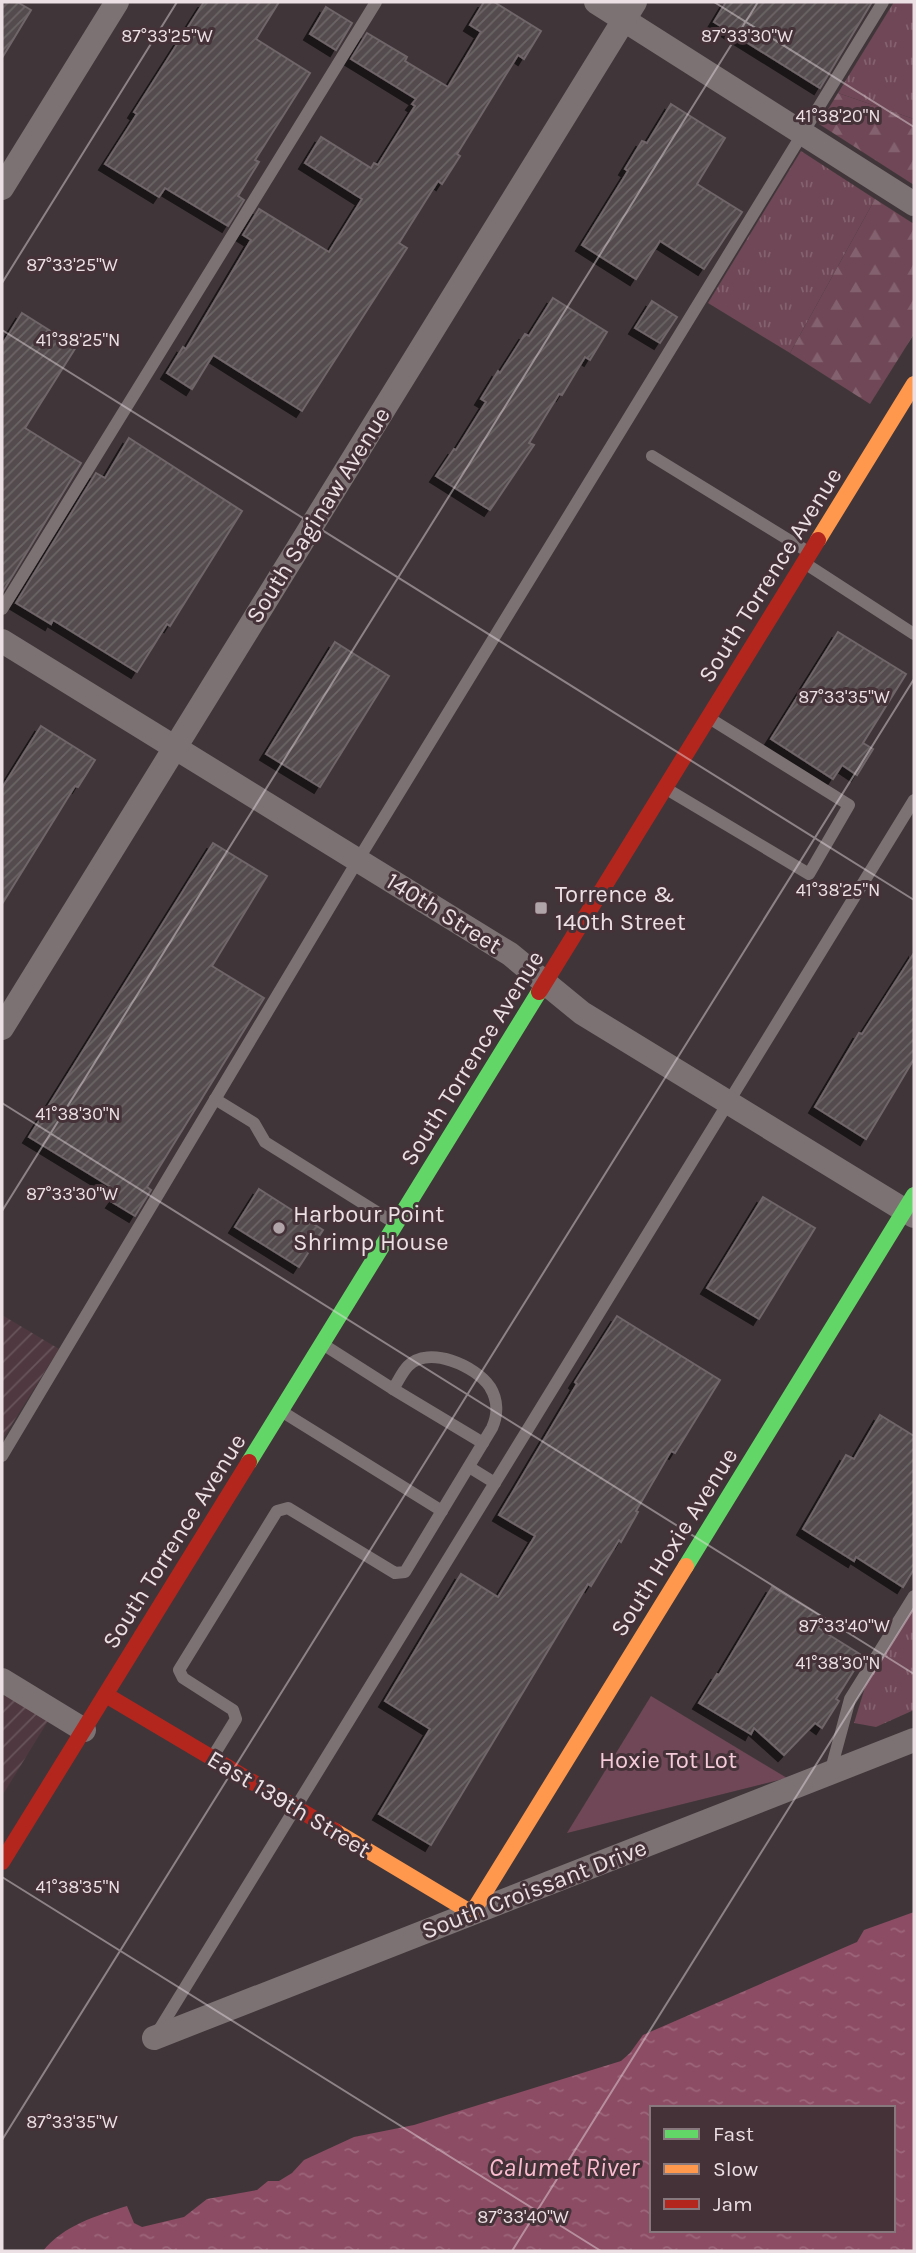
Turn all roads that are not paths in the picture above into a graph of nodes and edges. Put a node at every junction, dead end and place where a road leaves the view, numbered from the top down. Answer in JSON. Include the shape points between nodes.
{"nodes":[{"id":1,"x":117,"y":2,"type":"edge"},
{"id":2,"x":376,"y":2,"type":"edge"},
{"id":3,"x":597,"y":2,"type":"edge"},
{"id":4,"x":883,"y":2,"type":"edge"},
{"id":5,"x":630,"y":10,"type":"edge"},
{"id":6,"x":801,"y":132,"type":"junction"},
{"id":7,"x":2,"y":188,"type":"edge"},
{"id":8,"x":914,"y":204,"type":"edge"},
{"id":9,"x":914,"y":384,"type":"edge"},
{"id":10,"x":652,"y":456,"type":"dead end"},
{"id":11,"x":807,"y":558,"type":"junction"},
{"id":12,"x":2,"y":609,"type":"edge"},
{"id":13,"x":914,"y":634,"type":"edge"},
{"id":14,"x":2,"y":641,"type":"edge"},
{"id":15,"x":709,"y":718,"type":"junction"},
{"id":16,"x":174,"y":748,"type":"junction"},
{"id":17,"x":665,"y":788,"type":"junction"},
{"id":18,"x":914,"y":800,"type":"edge"},
{"id":19,"x":358,"y":860,"type":"junction"},
{"id":20,"x":545,"y":983,"type":"junction"},
{"id":21,"x":2,"y":1028,"type":"edge"},
{"id":22,"x":215,"y":1099,"type":"junction"},
{"id":23,"x":729,"y":1103,"type":"junction"},
{"id":24,"x":911,"y":1207,"type":"edge"},
{"id":25,"x":396,"y":1225,"type":"junction"},
{"id":26,"x":322,"y":1344,"type":"junction"},
{"id":27,"x":393,"y":1389,"type":"junction"},
{"id":28,"x":281,"y":1411,"type":"junction"},
{"id":29,"x":483,"y":1443,"type":"junction"},
{"id":30,"x":4,"y":1447,"type":"edge"},
{"id":31,"x":469,"y":1467,"type":"junction"},
{"id":32,"x":495,"y":1483,"type":"junction"},
{"id":33,"x":442,"y":1511,"type":"junction"},
{"id":34,"x":914,"y":1597,"type":"edge"},
{"id":35,"x":2,"y":1679,"type":"edge"},
{"id":36,"x":106,"y":1695,"type":"junction"},
{"id":37,"x":84,"y":1730,"type":"junction"},
{"id":38,"x":914,"y":1740,"type":"edge"},
{"id":39,"x":212,"y":1758,"type":"junction"},
{"id":40,"x":830,"y":1773,"type":"junction"},
{"id":41,"x":296,"y":1808,"type":"junction"},
{"id":42,"x":2,"y":1863,"type":"edge"},
{"id":43,"x":472,"y":1913,"type":"junction"},
{"id":44,"x":154,"y":2038,"type":"joint"}],
"edges":[{"from":1,"to":7,"type":"street"},
{"from":2,"to":12,"type":"lane"},
{"from":3,"to":5,"type":"street"},
{"from":4,"to":6,"type":"lane"},
{"from":5,"to":6,"type":"street"},
{"from":5,"to":16,"type":"street","name":"South Saginaw Avenue"},
{"from":6,"to":8,"type":"street"},
{"from":6,"to":19,"type":"lane"},
{"from":9,"to":11,"type":"main road","name":"South Torrence Avenue"},
{"from":10,"to":11,"type":"lane"},
{"from":11,"to":13,"type":"lane"},
{"from":11,"to":15,"type":"main road","name":"South Torrence Avenue"},
{"from":14,"to":16,"type":"street","name":"140th Street"},
{"from":15,"to":17,"type":"main road","name":"South Torrence Avenue"},
{"from":15,"to":17,"type":"lane","via":[[849,805],[809,874]]},
{"from":16,"to":19,"type":"street","name":"140th Street"},
{"from":16,"to":21,"type":"street","name":"South Saginaw Avenue"},
{"from":17,"to":20,"type":"main road","name":"South Torrence Avenue"},
{"from":18,"to":23,"type":"lane"},
{"from":19,"to":20,"type":"street","name":"140th Street","via":[[510,954]]},
{"from":19,"to":22,"type":"lane"},
{"from":20,"to":23,"type":"street","name":"140th Street","via":[[582,1013]]},
{"from":20,"to":25,"type":"main road","name":"South Torrence Avenue"},
{"from":22,"to":25,"type":"lane","via":[[254,1123],[265,1142]]},
{"from":22,"to":30,"type":"lane"},
{"from":23,"to":24,"type":"street","name":"140th Street"},
{"from":23,"to":32,"type":"lane"},
{"from":24,"to":43,"type":"main road","name":"South Hoxie Avenue"},
{"from":25,"to":26,"type":"main road","name":"South Torrence Avenue"},
{"from":26,"to":27,"type":"lane"},
{"from":26,"to":28,"type":"main road","name":"South Torrence Avenue"},
{"from":27,"to":29,"type":"lane"},
{"from":27,"to":29,"type":"lane","via":[[408,1365],[432,1356],[448,1359],[479,1376],[489,1387],[497,1417]]},
{"from":28,"to":33,"type":"lane"},
{"from":28,"to":36,"type":"main road","name":"South Torrence Avenue"},
{"from":29,"to":31,"type":"lane"},
{"from":31,"to":32,"type":"lane"},
{"from":31,"to":33,"type":"lane"},
{"from":32,"to":41,"type":"lane"},
{"from":33,"to":39,"type":"lane","via":[[405,1572],[395,1573],[288,1508],[277,1511],[179,1670],[183,1678],[233,1710],[236,1718]]},
{"from":34,"to":40,"type":"lane","via":[[850,1699]]},
{"from":35,"to":37,"type":"street"},
{"from":36,"to":37,"type":"main road","name":"South Torrence Avenue"},
{"from":36,"to":39,"type":"main road","name":"East 139th Street"},
{"from":37,"to":42,"type":"main road","name":"South Torrence Avenue"},
{"from":38,"to":40,"type":"street","name":"South Croissant Drive"},
{"from":39,"to":41,"type":"main road","name":"East 139th Street"},
{"from":40,"to":43,"type":"street","name":"South Croissant Drive"},
{"from":41,"to":43,"type":"main road","name":"East 139th Street"},
{"from":41,"to":44,"type":"lane"},
{"from":43,"to":44,"type":"street","name":"South Croissant Drive"}]}
